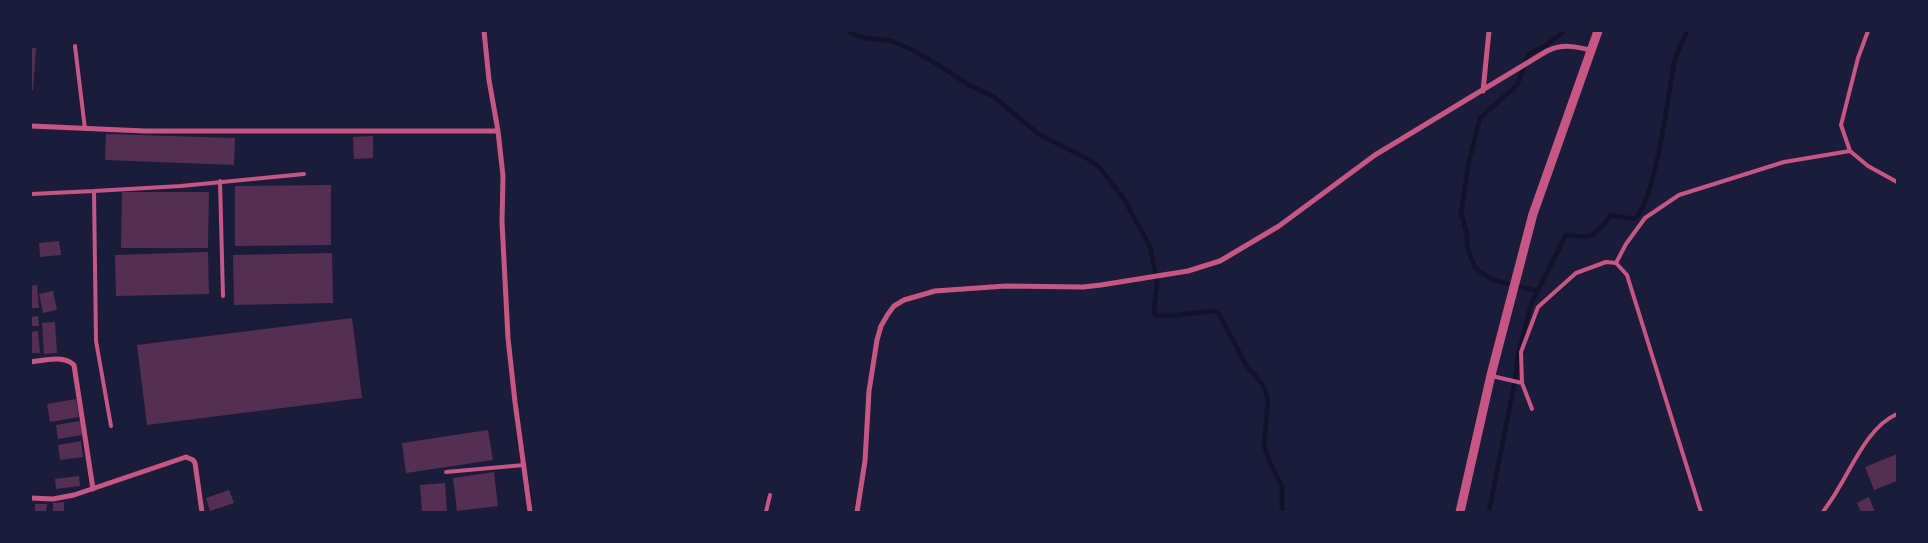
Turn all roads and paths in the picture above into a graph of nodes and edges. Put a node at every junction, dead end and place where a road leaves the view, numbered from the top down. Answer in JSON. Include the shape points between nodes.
{"nodes":[{"id":1,"x":484,"y":31,"type":"edge"},
{"id":2,"x":1489,"y":31,"type":"edge"},
{"id":3,"x":1598,"y":31,"type":"edge"},
{"id":4,"x":1868,"y":31,"type":"edge"},
{"id":5,"x":75,"y":46,"type":"dead end"},
{"id":6,"x":1590,"y":50,"type":"junction"},
{"id":7,"x":1484,"y":91,"type":"junction"},
{"id":8,"x":31,"y":126,"type":"edge"},
{"id":9,"x":85,"y":130,"type":"junction"},
{"id":10,"x":498,"y":131,"type":"junction"},
{"id":11,"x":1850,"y":150,"type":"junction"},
{"id":12,"x":304,"y":174,"type":"dead end"},
{"id":13,"x":220,"y":181,"type":"junction"},
{"id":14,"x":1897,"y":182,"type":"edge"},
{"id":15,"x":94,"y":191,"type":"junction"},
{"id":16,"x":31,"y":194,"type":"edge"},
{"id":17,"x":1616,"y":263,"type":"junction"},
{"id":18,"x":223,"y":296,"type":"dead end"},
{"id":19,"x":31,"y":362,"type":"edge"},
{"id":20,"x":1491,"y":375,"type":"junction"},
{"id":21,"x":1522,"y":383,"type":"junction"},
{"id":22,"x":1532,"y":409,"type":"dead end"},
{"id":23,"x":1897,"y":414,"type":"edge"},
{"id":24,"x":111,"y":426,"type":"dead end"},
{"id":25,"x":524,"y":465,"type":"junction"},
{"id":26,"x":446,"y":472,"type":"dead end"},
{"id":27,"x":93,"y":489,"type":"junction"},
{"id":28,"x":770,"y":495,"type":"dead end"},
{"id":29,"x":31,"y":498,"type":"edge"},
{"id":30,"x":202,"y":512,"type":"edge"},
{"id":31,"x":530,"y":512,"type":"edge"},
{"id":32,"x":766,"y":512,"type":"edge"},
{"id":33,"x":857,"y":512,"type":"edge"},
{"id":34,"x":1460,"y":512,"type":"edge"},
{"id":35,"x":1701,"y":512,"type":"edge"},
{"id":36,"x":1822,"y":512,"type":"edge"}],
"edges":[{"from":1,"to":10,"type":"street"},
{"from":2,"to":7,"type":"street"},
{"from":3,"to":6,"type":"street"},
{"from":4,"to":11,"type":"lane","via":[[1841,125]]},
{"from":5,"to":9,"type":"lane"},
{"from":6,"to":7,"type":"street","via":[[1574,46],[1555,47]]},
{"from":6,"to":20,"type":"street","via":[[1533,214]]},
{"from":7,"to":33,"type":"street","via":[[1374,155],[1262,237],[1201,268],[1083,287],[1006,286],[935,291],[899,303],[888,314],[877,340]]},
{"from":8,"to":9,"type":"street"},
{"from":9,"to":10,"type":"street"},
{"from":10,"to":25,"type":"street","via":[[503,176],[508,338]]},
{"from":11,"to":14,"type":"lane","via":[[1868,166]]},
{"from":11,"to":17,"type":"lane","via":[[1784,162],[1679,195],[1644,218]]},
{"from":12,"to":13,"type":"lane"},
{"from":13,"to":15,"type":"lane"},
{"from":13,"to":18,"type":"lane"},
{"from":15,"to":16,"type":"lane"},
{"from":15,"to":24,"type":"lane","via":[[96,341]]},
{"from":17,"to":21,"type":"lane","via":[[1606,262],[1576,273],[1538,307],[1521,352]]},
{"from":17,"to":35,"type":"lane","via":[[1627,275]]},
{"from":19,"to":27,"type":"street","via":[[63,359],[74,365]]},
{"from":20,"to":21,"type":"lane"},
{"from":20,"to":34,"type":"street"},
{"from":21,"to":22,"type":"lane"},
{"from":23,"to":36,"type":"lane","via":[[1864,444]]},
{"from":25,"to":26,"type":"lane"},
{"from":25,"to":31,"type":"street"},
{"from":27,"to":29,"type":"street","via":[[53,499]]},
{"from":27,"to":30,"type":"street","via":[[186,457],[195,463]]},
{"from":28,"to":32,"type":"lane"}]}
